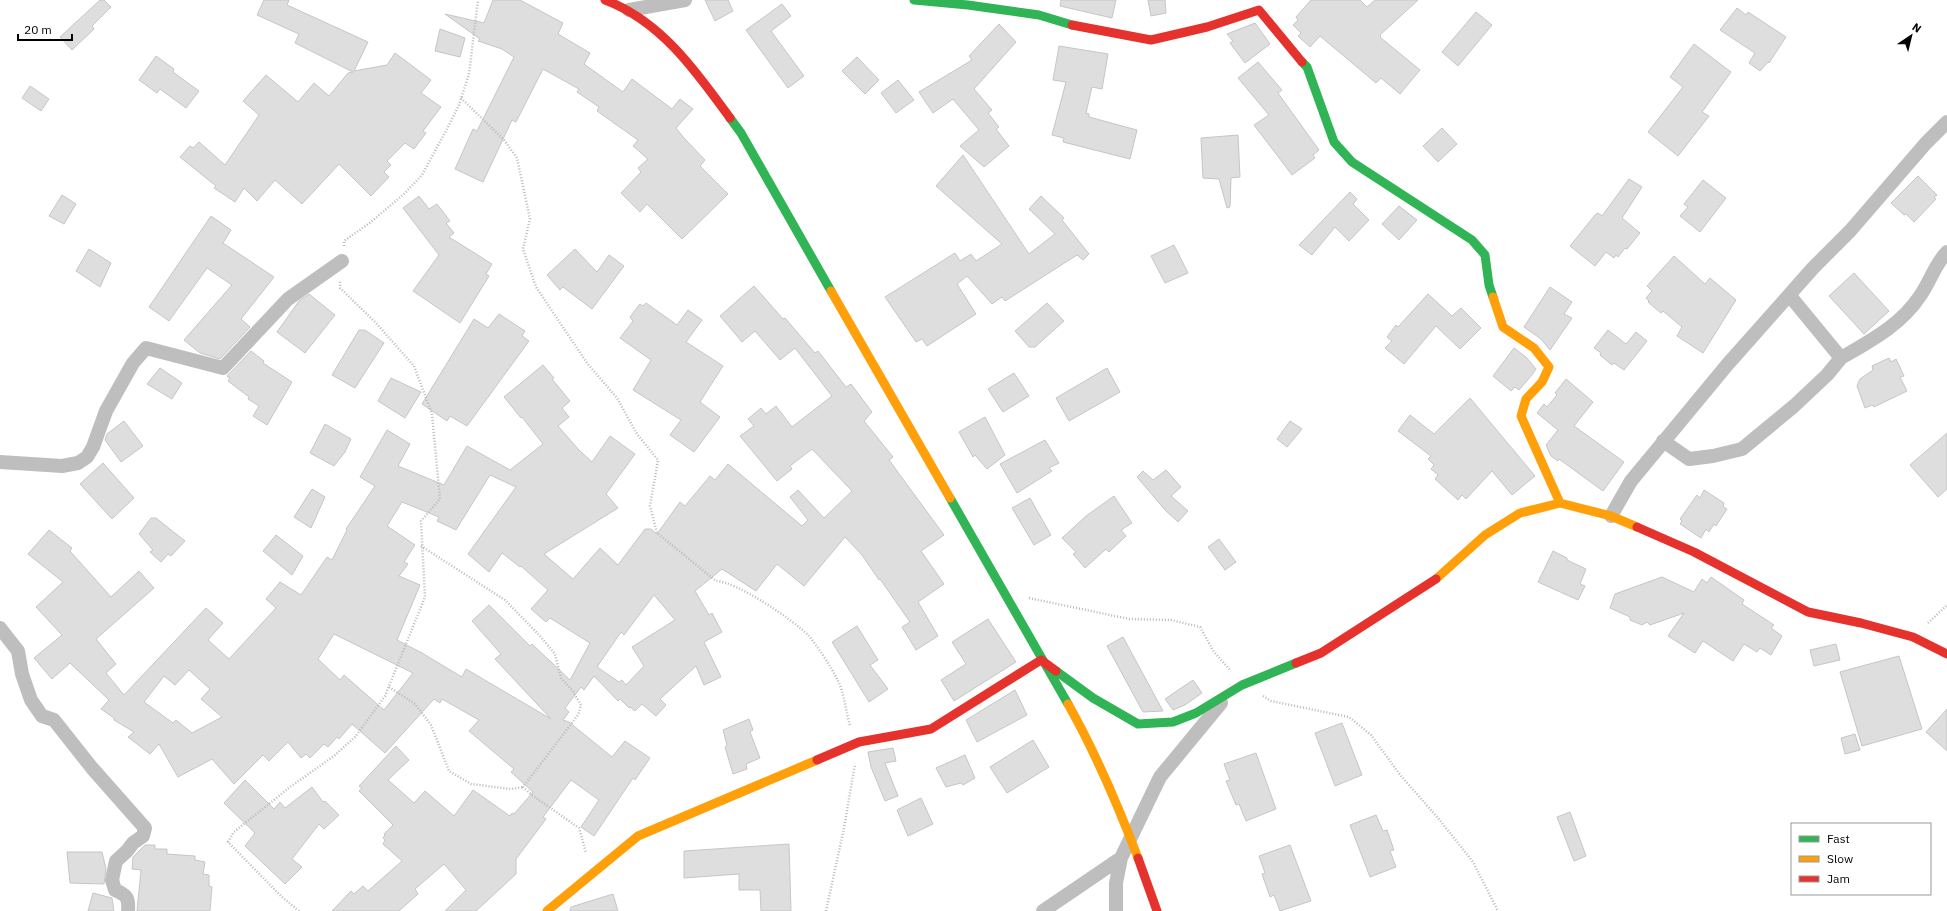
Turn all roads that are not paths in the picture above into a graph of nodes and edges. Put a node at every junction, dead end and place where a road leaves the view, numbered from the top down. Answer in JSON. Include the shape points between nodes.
{"nodes":[{"id":1,"x":605,"y":0,"type":"edge"},
{"id":2,"x":685,"y":0,"type":"edge"},
{"id":3,"x":914,"y":0,"type":"edge"},
{"id":4,"x":628,"y":10,"type":"junction"},
{"id":5,"x":1947,"y":122,"type":"edge"},
{"id":6,"x":1947,"y":252,"type":"edge"},
{"id":7,"x":342,"y":261,"type":"road end"},
{"id":8,"x":1790,"y":296,"type":"junction"},
{"id":9,"x":1841,"y":358,"type":"junction"},
{"id":10,"x":1663,"y":441,"type":"junction"},
{"id":11,"x":0,"y":462,"type":"edge"},
{"id":12,"x":1560,"y":503,"type":"junction"},
{"id":13,"x":1611,"y":516,"type":"junction"},
{"id":14,"x":0,"y":628,"type":"edge"},
{"id":15,"x":1947,"y":654,"type":"edge"},
{"id":16,"x":1041,"y":660,"type":"junction"},
{"id":17,"x":1242,"y":685,"type":"junction"},
{"id":18,"x":1130,"y":838,"type":"junction"},
{"id":19,"x":1121,"y":858,"type":"junction"},
{"id":20,"x":128,"y":911,"type":"edge"},
{"id":21,"x":547,"y":911,"type":"edge"},
{"id":22,"x":1043,"y":911,"type":"edge"},
{"id":23,"x":1116,"y":911,"type":"edge"},
{"id":24,"x":1157,"y":911,"type":"edge"}],
"edges":[{"from":1,"to":4,"type":"street"},
{"from":2,"to":4,"type":"street"},
{"from":3,"to":12,"type":"street","via":[[1039,15],[1075,26],[1151,40],[1207,27],[1259,10],[1307,67],[1334,142],[1352,162],[1472,240],[1485,255],[1489,285],[1503,327],[1534,348],[1549,367],[1542,382],[1526,399],[1521,416]]},
{"from":4,"to":16,"type":"street","via":[[659,33],[693,68],[741,134]]},
{"from":5,"to":8,"type":"street"},
{"from":6,"to":9,"type":"street","via":[[1920,297],[1894,324],[1878,337]]},
{"from":7,"to":11,"type":"street","via":[[288,299],[223,368],[146,348],[133,363],[106,410],[93,447],[87,457],[78,463],[50,466]]},
{"from":8,"to":9,"type":"street"},
{"from":8,"to":10,"type":"street"},
{"from":9,"to":10,"type":"street","via":[[1805,396],[1742,449],[1689,459]]},
{"from":10,"to":13,"type":"street","via":[[1631,481]]},
{"from":12,"to":13,"type":"street"},
{"from":12,"to":17,"type":"street","via":[[1520,513],[1485,535],[1431,583],[1321,653]]},
{"from":13,"to":15,"type":"street","via":[[1694,552],[1808,612],[1913,637]]},
{"from":14,"to":20,"type":"street","via":[[18,651],[22,674],[31,700],[42,716],[54,720],[145,828],[142,836],[116,861],[112,880],[115,890],[125,894],[129,900]]},
{"from":16,"to":17,"type":"street","via":[[1093,698],[1138,724],[1173,722]]},
{"from":16,"to":18,"type":"street","via":[[1080,726]]},
{"from":16,"to":21,"type":"street","via":[[931,729],[859,742],[638,836]]},
{"from":17,"to":18,"type":"street","via":[[1217,706],[1160,777]]},
{"from":18,"to":19,"type":"street"},
{"from":18,"to":24,"type":"street"},
{"from":19,"to":22,"type":"street"},
{"from":19,"to":23,"type":"street","via":[[1116,883]]}]}
